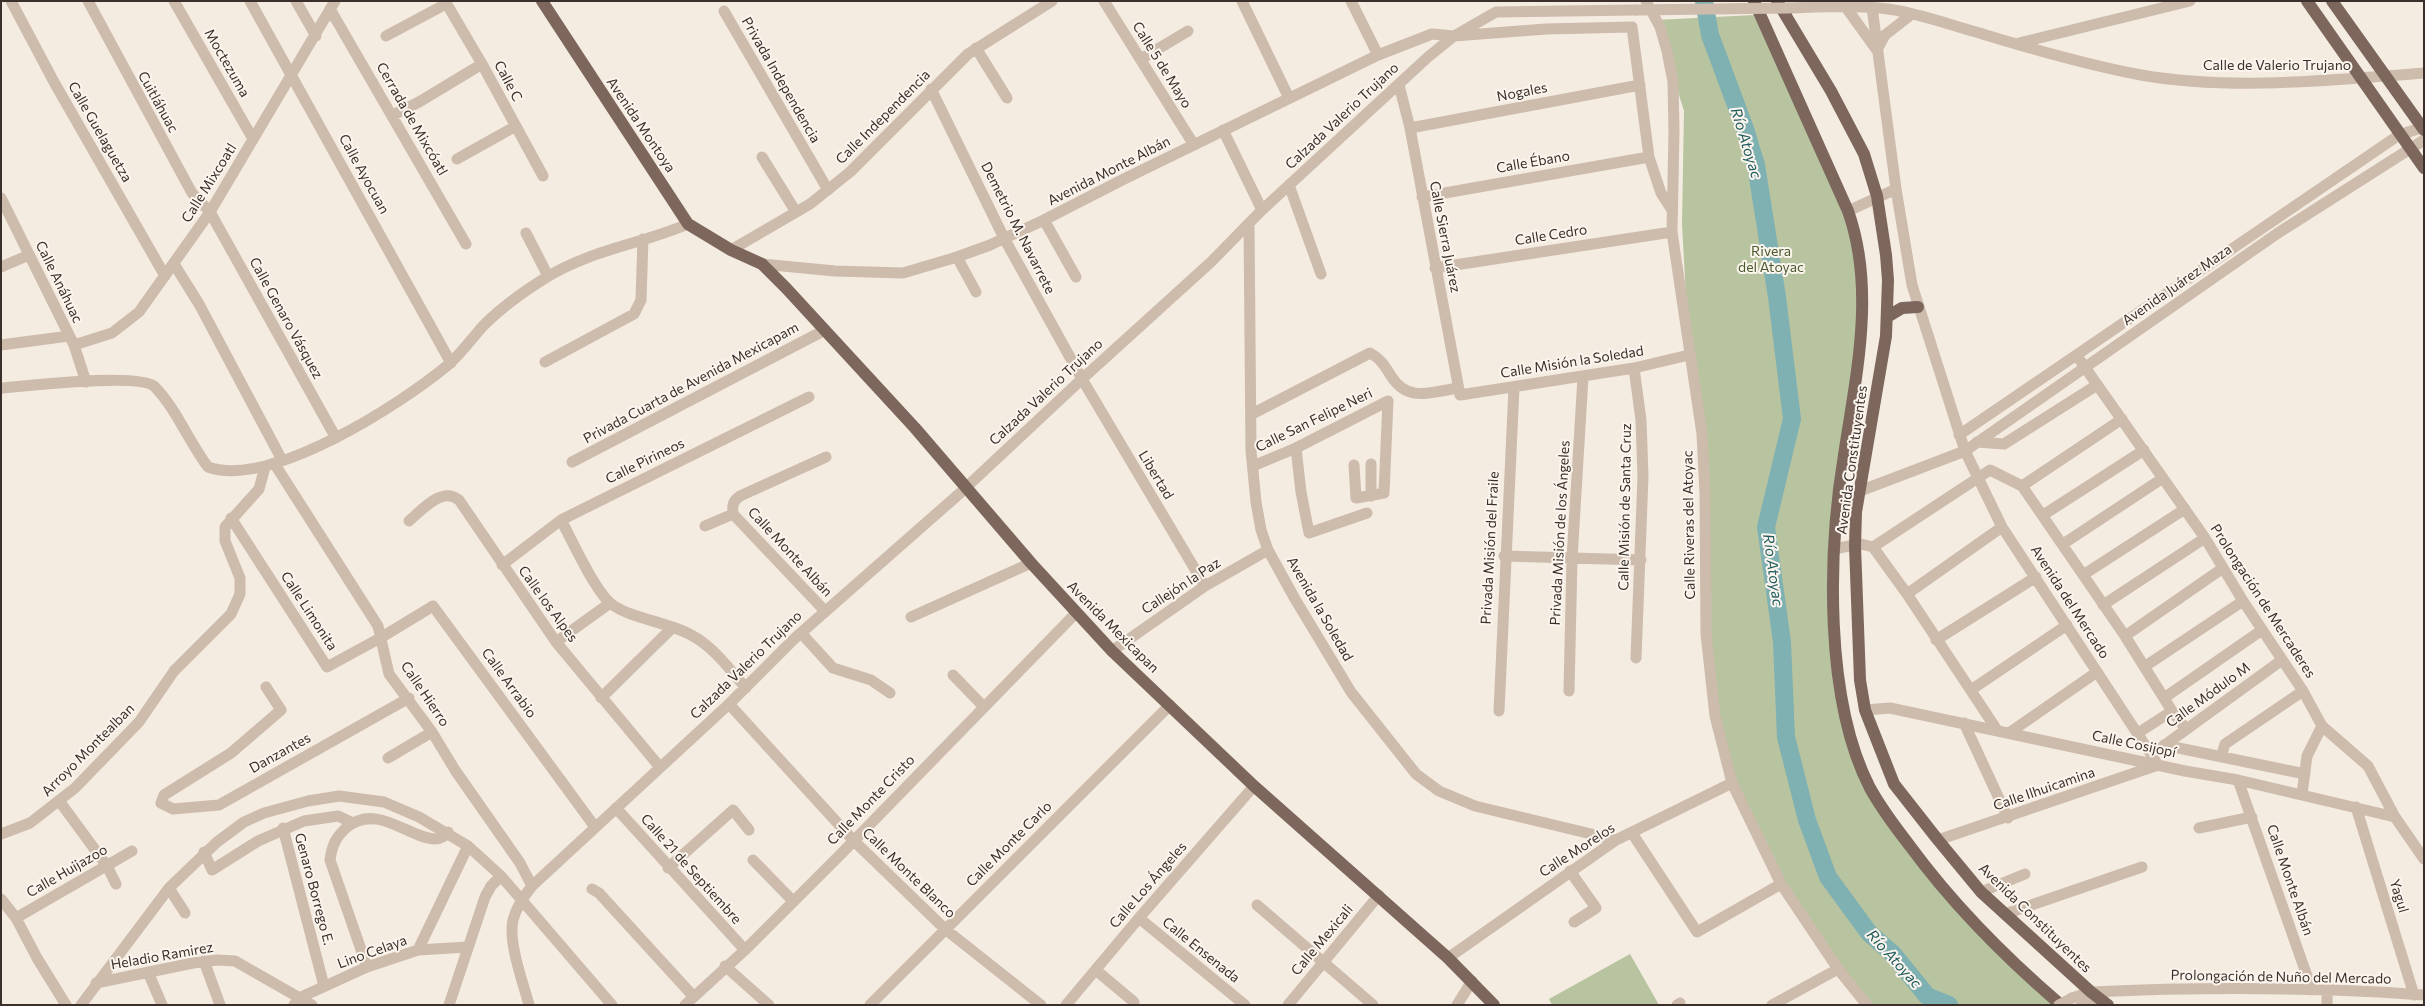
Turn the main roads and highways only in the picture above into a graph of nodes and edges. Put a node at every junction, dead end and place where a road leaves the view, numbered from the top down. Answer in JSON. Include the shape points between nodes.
{"nodes":[{"id":1,"x":542,"y":1,"type":"edge"},
{"id":2,"x":1754,"y":1,"type":"edge"},
{"id":3,"x":1776,"y":1,"type":"edge"},
{"id":4,"x":2307,"y":1,"type":"edge"},
{"id":5,"x":2332,"y":1,"type":"edge"},
{"id":6,"x":2423,"y":131,"type":"edge"},
{"id":7,"x":2424,"y":168,"type":"edge"},
{"id":8,"x":762,"y":264,"type":"joint"},
{"id":9,"x":1918,"y":307,"type":"road end"},
{"id":10,"x":1887,"y":317,"type":"junction"},
{"id":11,"x":1860,"y":491,"type":"junction"},
{"id":12,"x":1838,"y":493,"type":"junction"},
{"id":13,"x":2068,"y":1003,"type":"edge"},
{"id":14,"x":1494,"y":1005,"type":"edge"},
{"id":15,"x":2108,"y":1005,"type":"edge"}],
"edges":[{"from":1,"to":8,"type":"main road","name":"Avenida Montoya","via":[[688,224]]},
{"from":2,"to":12,"type":"main road","name":"Avenida Constituyentes","via":[[1848,211],[1858,243],[1862,293],[1860,353]]},
{"from":3,"to":10,"type":"main road","name":"Avenida Constituyentes","via":[[1855,132],[1864,154],[1877,196],[1888,280]]},
{"from":4,"to":7,"type":"main road"},
{"from":5,"to":6,"type":"main road"},
{"from":8,"to":14,"type":"main road","name":"Avenida Mexicapan","via":[[915,428],[1112,651],[1254,786],[1448,958]]},
{"from":9,"to":10,"type":"main road","via":[[1902,308]]},
{"from":10,"to":11,"type":"main road","name":"Avenida Constituyentes"},
{"from":11,"to":12,"type":"main road"},
{"from":11,"to":15,"type":"main road","name":"Avenida Constituyentes","via":[[1855,546],[1860,680],[1865,710],[1894,784],[1982,892]]},
{"from":12,"to":13,"type":"main road","name":"Avenida Constituyentes","via":[[1832,549],[1838,678],[1853,742],[1870,788],[1924,865],[1968,918],[2028,977]]}]}
